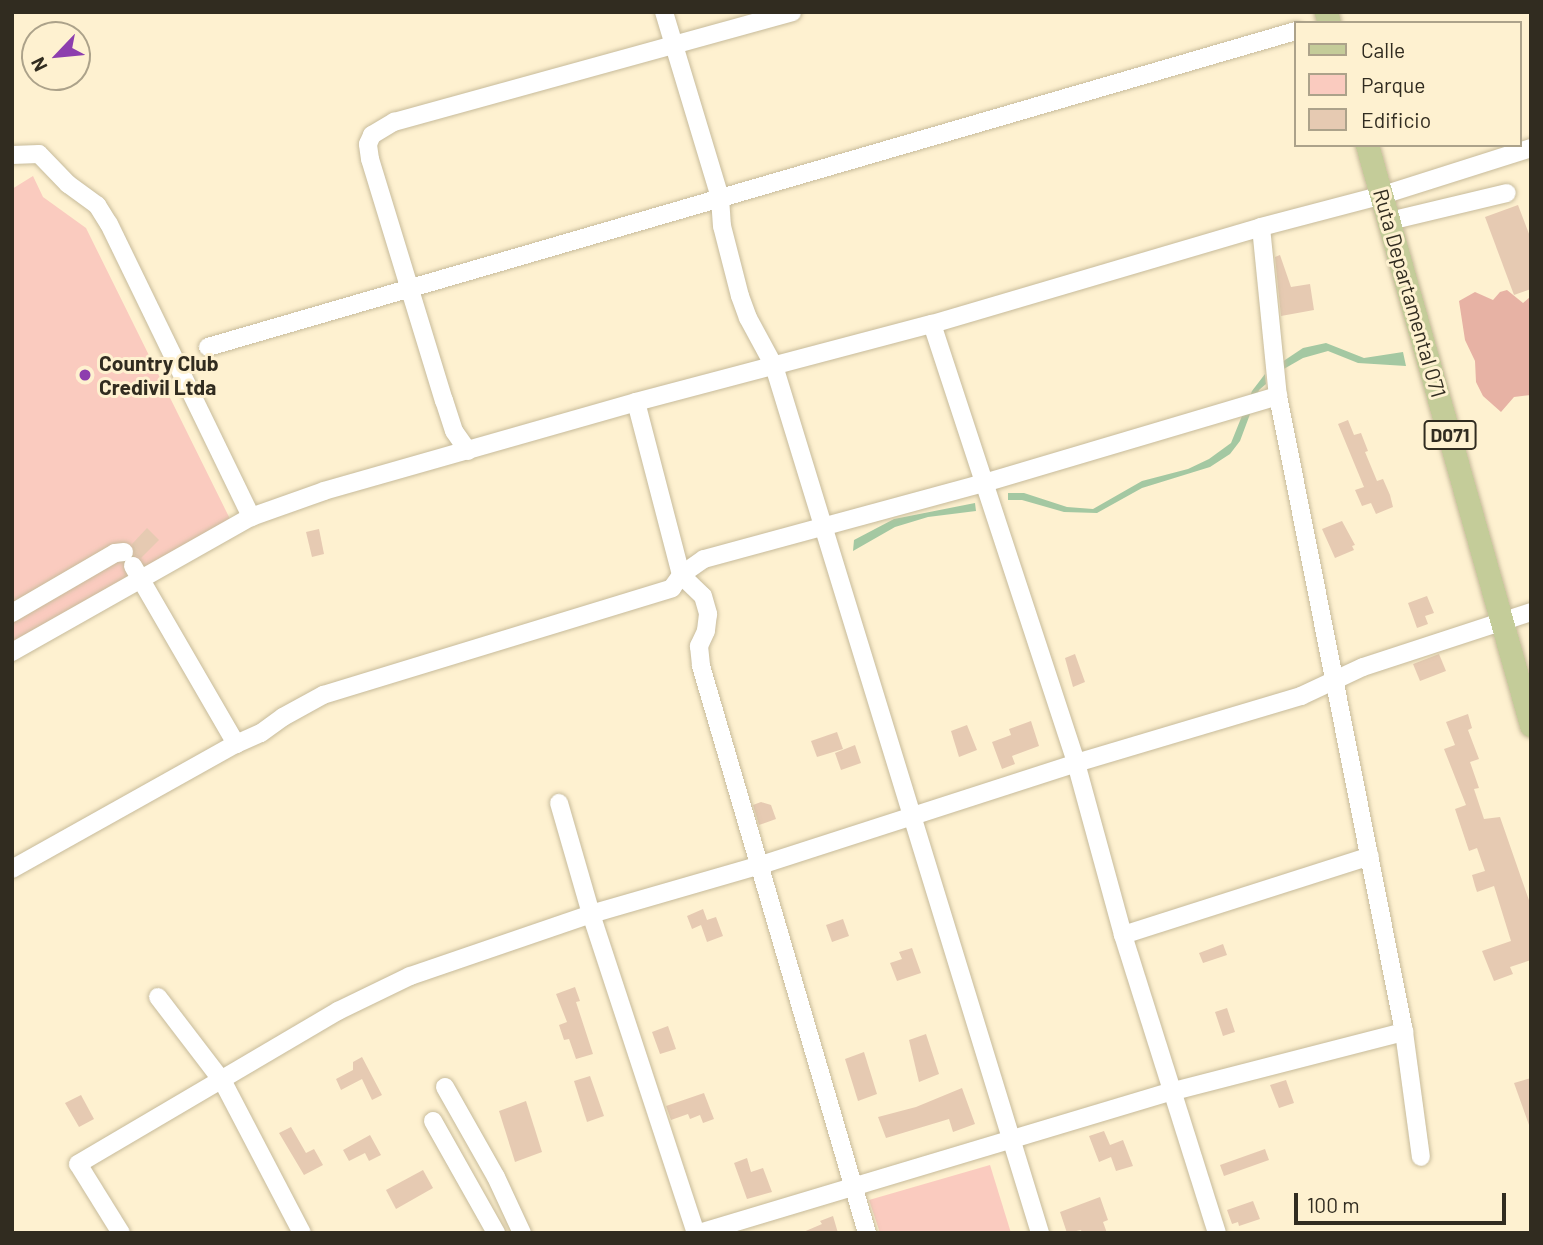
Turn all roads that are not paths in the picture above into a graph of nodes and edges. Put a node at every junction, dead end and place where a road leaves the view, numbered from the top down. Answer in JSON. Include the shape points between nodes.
{"nodes":[{"id":1,"x":664,"y":12,"type":"edge"},
{"id":2,"x":792,"y":12,"type":"edge"},
{"id":3,"x":1294,"y":32,"type":"edge"},
{"id":4,"x":673,"y":45,"type":"junction"},
{"id":5,"x":1368,"y":147,"type":"edge"},
{"id":6,"x":1531,"y":148,"type":"edge"},
{"id":7,"x":12,"y":155,"type":"edge"},
{"id":8,"x":1507,"y":193,"type":"dead end"},
{"id":9,"x":1383,"y":195,"type":"junction"},
{"id":10,"x":720,"y":198,"type":"junction"},
{"id":11,"x":1390,"y":221,"type":"junction"},
{"id":12,"x":1261,"y":227,"type":"junction"},
{"id":13,"x":409,"y":288,"type":"junction"},
{"id":14,"x":932,"y":324,"type":"junction"},
{"id":15,"x":208,"y":346,"type":"dead end"},
{"id":16,"x":774,"y":366,"type":"junction"},
{"id":17,"x":1278,"y":396,"type":"junction"},
{"id":18,"x":636,"y":402,"type":"junction"},
{"id":19,"x":468,"y":451,"type":"junction"},
{"id":20,"x":984,"y":483,"type":"junction"},
{"id":21,"x":251,"y":517,"type":"junction"},
{"id":22,"x":823,"y":526,"type":"junction"},
{"id":23,"x":133,"y":566,"type":"junction"},
{"id":24,"x":681,"y":575,"type":"junction"},
{"id":25,"x":1531,"y":612,"type":"edge"},
{"id":26,"x":12,"y":613,"type":"edge"},
{"id":27,"x":1502,"y":621,"type":"junction"},
{"id":28,"x":12,"y":652,"type":"edge"},
{"id":29,"x":1521,"y":663,"type":"edge"},
{"id":30,"x":1333,"y":682,"type":"junction"},
{"id":31,"x":1529,"y":714,"type":"edge"},
{"id":32,"x":236,"y":744,"type":"junction"},
{"id":33,"x":1076,"y":764,"type":"junction"},
{"id":34,"x":558,"y":803,"type":"dead end"},
{"id":35,"x":912,"y":817,"type":"junction"},
{"id":36,"x":1370,"y":856,"type":"junction"},
{"id":37,"x":761,"y":865,"type":"junction"},
{"id":38,"x":12,"y":869,"type":"edge"},
{"id":39,"x":591,"y":914,"type":"junction"},
{"id":40,"x":1123,"y":935,"type":"junction"},
{"id":41,"x":158,"y":997,"type":"dead end"},
{"id":42,"x":1404,"y":1032,"type":"junction"},
{"id":43,"x":223,"y":1082,"type":"junction"},
{"id":44,"x":445,"y":1087,"type":"dead end"},
{"id":45,"x":1170,"y":1092,"type":"junction"},
{"id":46,"x":433,"y":1121,"type":"dead end"},
{"id":47,"x":1011,"y":1138,"type":"junction"},
{"id":48,"x":1421,"y":1157,"type":"dead end"},
{"id":49,"x":853,"y":1187,"type":"junction"},
{"id":50,"x":121,"y":1233,"type":"edge"},
{"id":51,"x":302,"y":1233,"type":"edge"},
{"id":52,"x":496,"y":1233,"type":"edge"},
{"id":53,"x":522,"y":1233,"type":"edge"},
{"id":54,"x":697,"y":1233,"type":"edge"},
{"id":55,"x":867,"y":1233,"type":"edge"},
{"id":56,"x":1040,"y":1233,"type":"edge"},
{"id":57,"x":1217,"y":1233,"type":"edge"}],
"edges":[{"from":1,"to":4,"type":"street"},
{"from":2,"to":4,"type":"street"},
{"from":3,"to":10,"type":"street"},
{"from":4,"to":10,"type":"street"},
{"from":4,"to":13,"type":"street","via":[[394,122],[372,135],[370,159]]},
{"from":5,"to":9,"type":"main road","name":"Ruta Departamental 071","number":"D071"},
{"from":6,"to":9,"type":"street"},
{"from":7,"to":21,"type":"street","via":[[39,154],[97,205]]},
{"from":8,"to":11,"type":"street"},
{"from":9,"to":11,"type":"main road","name":"Ruta Departamental 071","number":"D071"},
{"from":9,"to":12,"type":"street"},
{"from":10,"to":13,"type":"street"},
{"from":10,"to":16,"type":"street","via":[[722,226],[740,296]]},
{"from":11,"to":27,"type":"main road","name":"Ruta Departamental 071","number":"D071"},
{"from":12,"to":14,"type":"street"},
{"from":12,"to":17,"type":"street"},
{"from":13,"to":15,"type":"street"},
{"from":13,"to":19,"type":"street","via":[[443,401]]},
{"from":14,"to":16,"type":"street"},
{"from":14,"to":20,"type":"street"},
{"from":16,"to":18,"type":"street"},
{"from":16,"to":22,"type":"street"},
{"from":17,"to":20,"type":"street"},
{"from":17,"to":30,"type":"street"},
{"from":18,"to":19,"type":"street"},
{"from":18,"to":24,"type":"street"},
{"from":19,"to":21,"type":"street","via":[[324,491]]},
{"from":20,"to":22,"type":"street"},
{"from":20,"to":33,"type":"street"},
{"from":21,"to":23,"type":"street"},
{"from":22,"to":24,"type":"street","via":[[704,559]]},
{"from":22,"to":35,"type":"street"},
{"from":23,"to":26,"type":"street","via":[[120,550]]},
{"from":23,"to":28,"type":"street"},
{"from":23,"to":32,"type":"street"},
{"from":24,"to":32,"type":"street","via":[[672,589],[655,595],[323,695]]},
{"from":24,"to":37,"type":"street","via":[[706,605],[706,631],[699,646],[701,666]]},
{"from":25,"to":27,"type":"street"},
{"from":27,"to":29,"type":"main road","name":"Ruta Departamental 071","number":"D071"},
{"from":27,"to":30,"type":"street","via":[[1363,667]]},
{"from":29,"to":31,"type":"main road","name":"Ruta Departamental 071","number":"D071"},
{"from":30,"to":33,"type":"street","via":[[1251,712]]},
{"from":30,"to":36,"type":"street"},
{"from":32,"to":38,"type":"street"},
{"from":33,"to":35,"type":"street"},
{"from":33,"to":40,"type":"street"},
{"from":34,"to":39,"type":"street"},
{"from":35,"to":37,"type":"street"},
{"from":35,"to":47,"type":"street"},
{"from":36,"to":40,"type":"street"},
{"from":36,"to":42,"type":"street"},
{"from":37,"to":39,"type":"street"},
{"from":37,"to":49,"type":"street"},
{"from":39,"to":43,"type":"street","via":[[410,976],[338,1011]]},
{"from":39,"to":54,"type":"street"},
{"from":40,"to":45,"type":"street"},
{"from":41,"to":43,"type":"street"},
{"from":42,"to":45,"type":"street"},
{"from":42,"to":48,"type":"street"},
{"from":43,"to":50,"type":"street","via":[[78,1164]]},
{"from":43,"to":51,"type":"street"},
{"from":44,"to":53,"type":"street"},
{"from":45,"to":47,"type":"street"},
{"from":45,"to":57,"type":"street"},
{"from":46,"to":52,"type":"street"},
{"from":47,"to":49,"type":"street"},
{"from":47,"to":56,"type":"street"},
{"from":49,"to":54,"type":"street"},
{"from":49,"to":55,"type":"street"}]}
